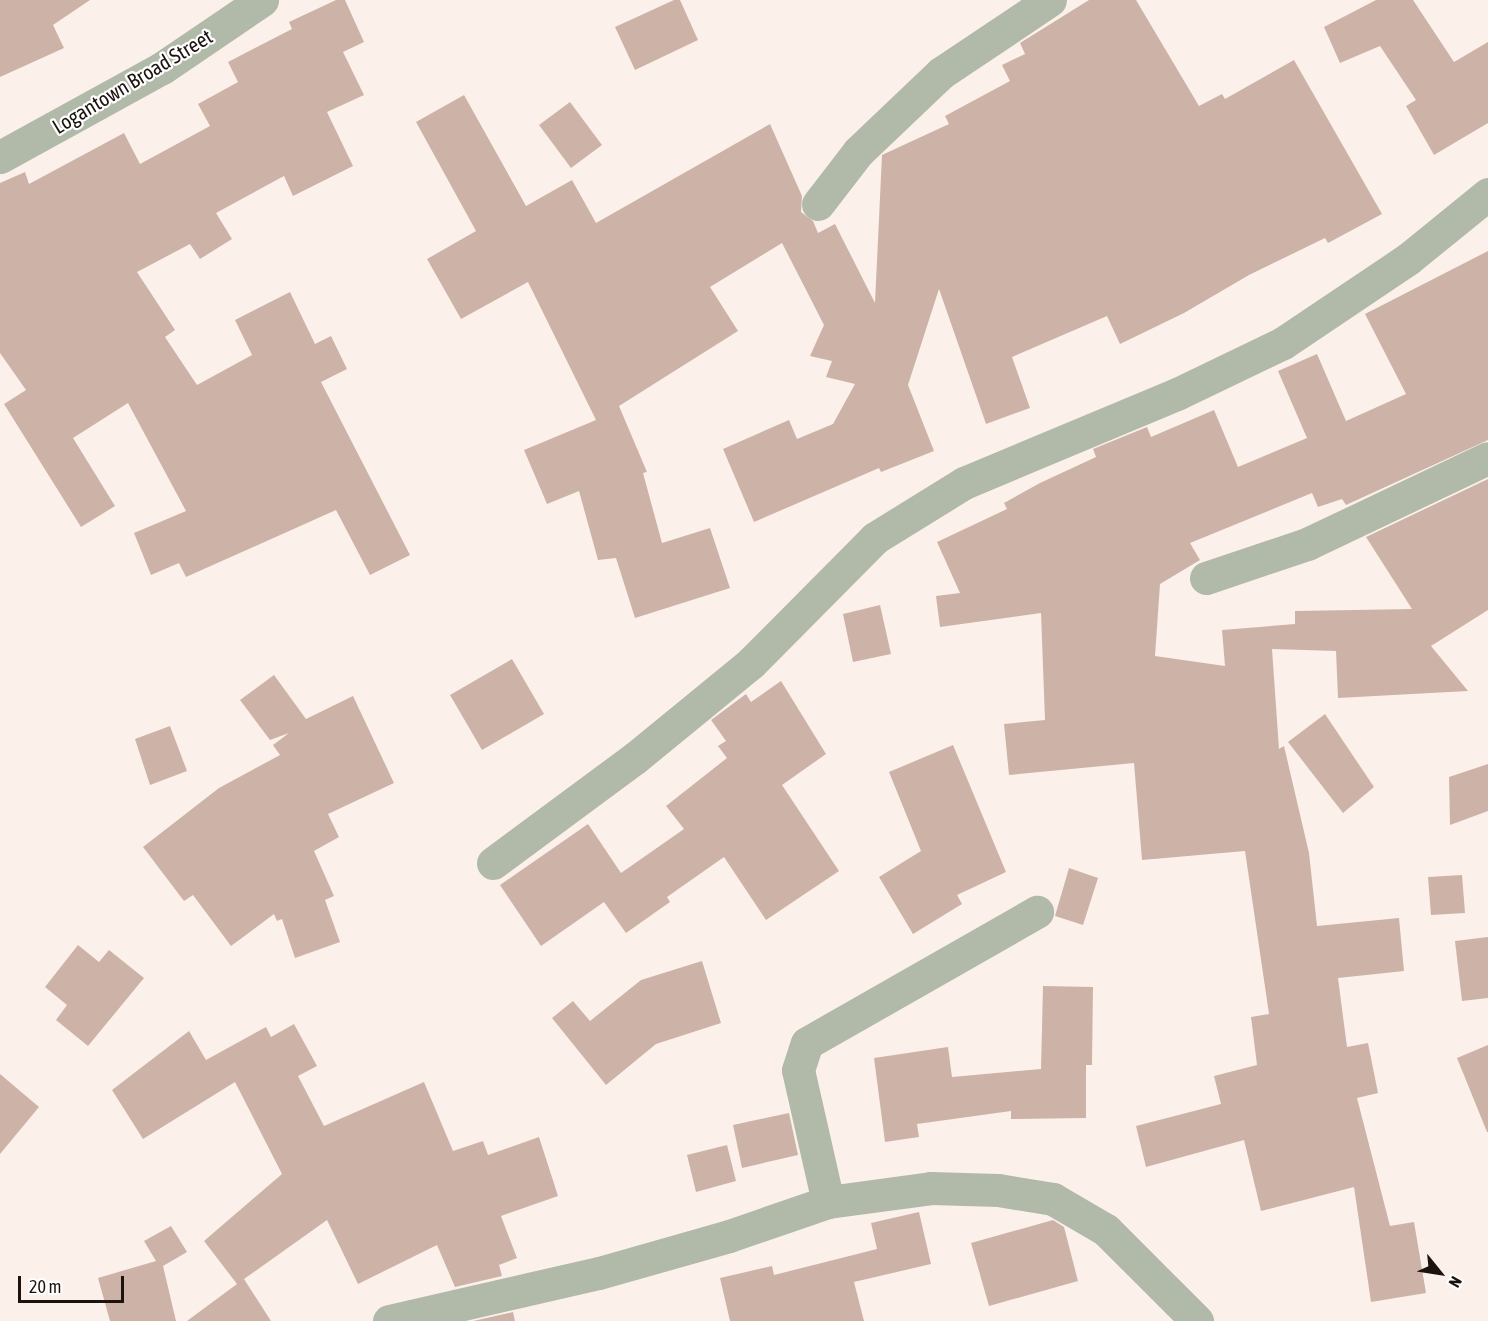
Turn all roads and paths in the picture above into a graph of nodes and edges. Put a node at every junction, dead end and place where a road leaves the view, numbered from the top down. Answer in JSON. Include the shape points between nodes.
{"nodes":[{"id":1,"x":262,"y":0,"type":"edge"},
{"id":2,"x":1050,"y":0,"type":"edge"},
{"id":3,"x":0,"y":157,"type":"edge"},
{"id":4,"x":1488,"y":194,"type":"edge"},
{"id":5,"x":819,"y":204,"type":"dead end"},
{"id":6,"x":1488,"y":458,"type":"edge"},
{"id":7,"x":1206,"y":578,"type":"dead end"},
{"id":8,"x":493,"y":863,"type":"dead end"},
{"id":9,"x":1038,"y":912,"type":"dead end"},
{"id":10,"x":828,"y":1202,"type":"junction"},
{"id":11,"x":389,"y":1321,"type":"edge"},
{"id":12,"x":1197,"y":1321,"type":"edge"}],
"edges":[{"from":1,"to":3,"type":"street","name":"Logantown Broad Street","via":[[162,68]]},
{"from":2,"to":5,"type":"street","via":[[941,72],[858,152]]},
{"from":4,"to":8,"type":"street","via":[[1408,259],[1283,343],[1177,394],[964,483],[875,538],[751,663],[635,758]]},
{"from":6,"to":7,"type":"street","via":[[1307,544]]},
{"from":9,"to":10,"type":"street","via":[[807,1043],[798,1070]]},
{"from":10,"to":11,"type":"street","via":[[729,1236],[599,1273]]},
{"from":10,"to":12,"type":"street","via":[[931,1188],[998,1190],[1053,1199],[1106,1230]]}]}
